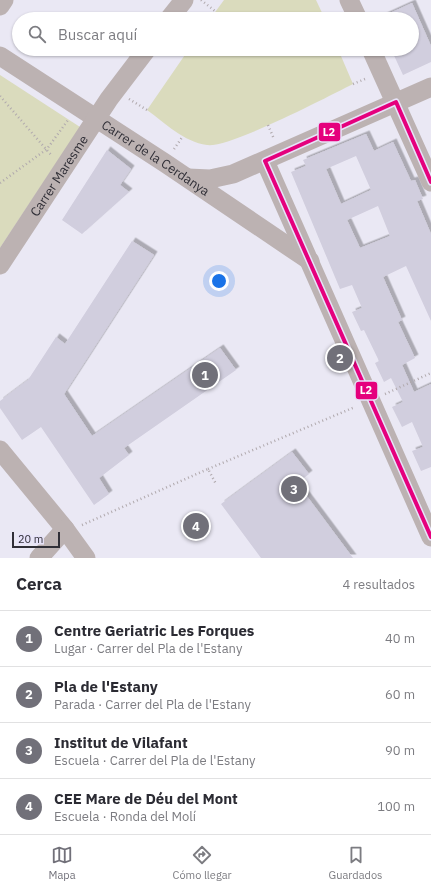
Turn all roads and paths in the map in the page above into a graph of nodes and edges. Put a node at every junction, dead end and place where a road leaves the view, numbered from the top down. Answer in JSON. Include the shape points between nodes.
{"nodes":[{"id":1,"x":4,"y":0,"type":"edge"},
{"id":2,"x":184,"y":0,"type":"edge"},
{"id":3,"x":200,"y":0,"type":"edge"},
{"id":4,"x":349,"y":0,"type":"edge"},
{"id":5,"x":0,"y":6,"type":"edge"},
{"id":6,"x":215,"y":11,"type":"dead end"},
{"id":7,"x":175,"y":12,"type":"edge"},
{"id":8,"x":355,"y":12,"type":"edge"},
{"id":9,"x":0,"y":56,"type":"edge"},
{"id":10,"x":142,"y":56,"type":"edge"},
{"id":11,"x":374,"y":56,"type":"edge"},
{"id":12,"x":431,"y":87,"type":"edge"},
{"id":13,"x":0,"y":96,"type":"edge"},
{"id":14,"x":396,"y":102,"type":"junction"},
{"id":15,"x":77,"y":106,"type":"junction"},
{"id":16,"x":96,"y":119,"type":"junction"},
{"id":17,"x":47,"y":149,"type":"junction"},
{"id":18,"x":54,"y":159,"type":"dead end"},
{"id":19,"x":265,"y":161,"type":"junction"},
{"id":20,"x":188,"y":178,"type":"junction"},
{"id":21,"x":431,"y":182,"type":"edge"},
{"id":22,"x":0,"y":183,"type":"edge"},
{"id":23,"x":310,"y":261,"type":"junction"},
{"id":24,"x":0,"y":265,"type":"edge"},
{"id":25,"x":431,"y":373,"type":"edge"},
{"id":26,"x":370,"y":400,"type":"junction"},
{"id":27,"x":0,"y":450,"type":"edge"},
{"id":28,"x":208,"y":469,"type":"junction"},
{"id":29,"x":216,"y":484,"type":"dead end"},
{"id":30,"x":66,"y":530,"type":"junction"},
{"id":31,"x":431,"y":537,"type":"edge"},
{"id":32,"x":39,"y":558,"type":"edge"},
{"id":33,"x":86,"y":558,"type":"edge"}],
"edges":[{"from":1,"to":5,"type":"street"},
{"from":2,"to":7,"type":"street"},
{"from":3,"to":6,"type":"path"},
{"from":4,"to":8,"type":"street"},
{"from":9,"to":15,"type":"street","name":"Carrer de la Cerdanya"},
{"from":10,"to":16,"type":"street","name":"Carrer Maresme"},
{"from":11,"to":14,"type":"street"},
{"from":12,"to":14,"type":"street"},
{"from":13,"to":17,"type":"path"},
{"from":14,"to":19,"type":"street"},
{"from":14,"to":21,"type":"street"},
{"from":15,"to":16,"type":"street","name":"Carrer de la Cerdanya"},
{"from":15,"to":17,"type":"path"},
{"from":16,"to":20,"type":"street","name":"Carrer de la Cerdanya"},
{"from":16,"to":24,"type":"street","name":"Carrer Maresme"},
{"from":17,"to":18,"type":"path"},
{"from":17,"to":22,"type":"path"},
{"from":19,"to":20,"type":"street","via":[[233,174],[210,179]]},
{"from":19,"to":23,"type":"street"},
{"from":20,"to":23,"type":"street","name":"Carrer de la Cerdanya"},
{"from":23,"to":26,"type":"street"},
{"from":25,"to":26,"type":"path"},
{"from":26,"to":28,"type":"path"},
{"from":26,"to":31,"type":"street"},
{"from":27,"to":30,"type":"street"},
{"from":28,"to":29,"type":"path"},
{"from":28,"to":30,"type":"path"},
{"from":30,"to":32,"type":"street"},
{"from":30,"to":33,"type":"street"}]}
